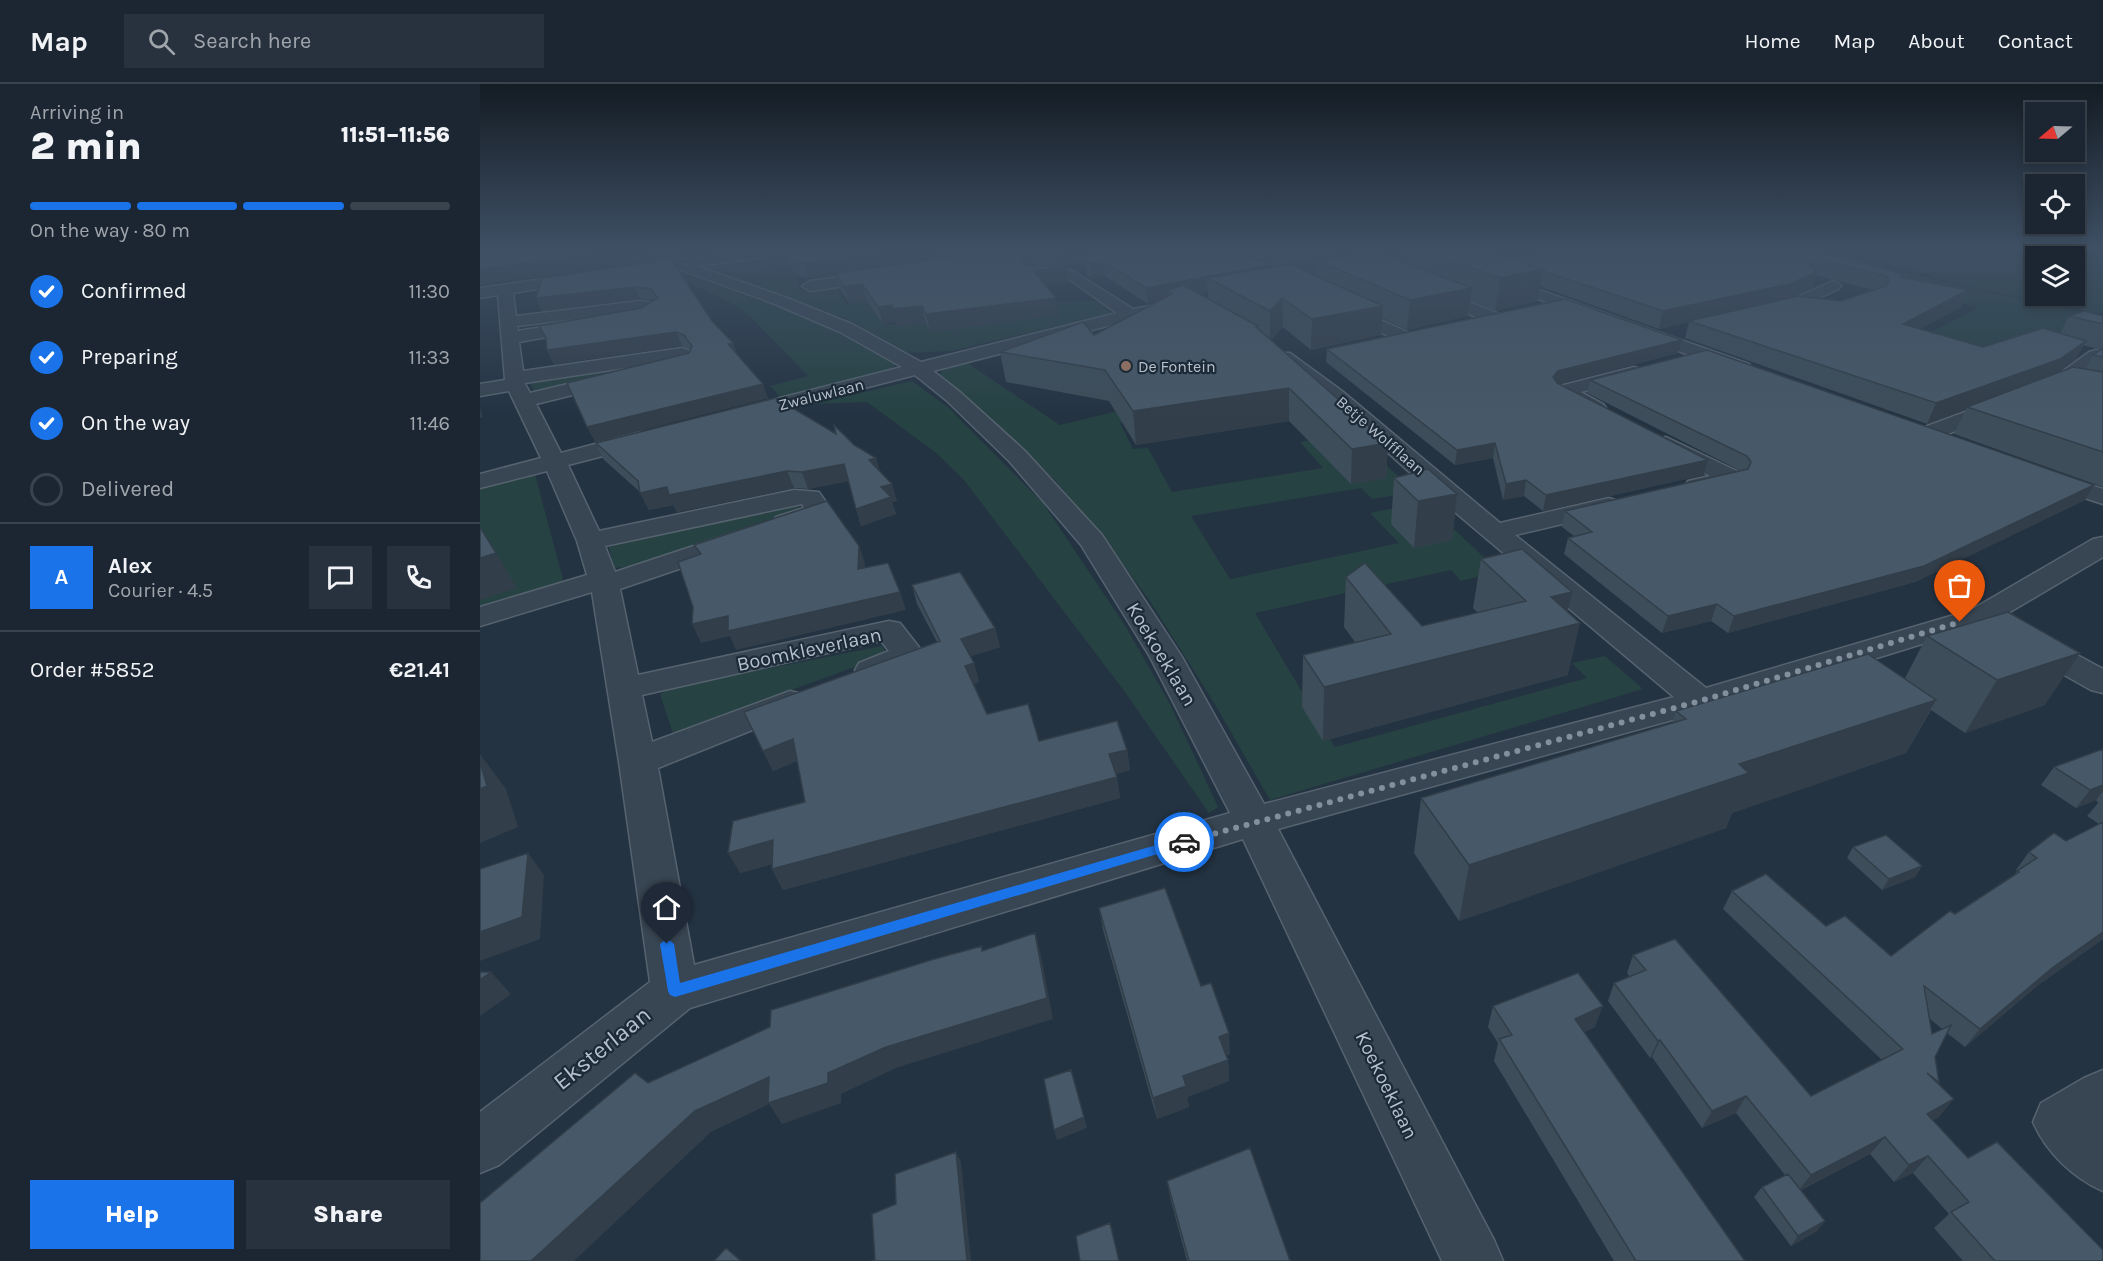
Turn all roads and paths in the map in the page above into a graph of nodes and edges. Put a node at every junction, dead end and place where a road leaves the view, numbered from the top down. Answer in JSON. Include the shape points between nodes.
{"nodes":[{"id":1,"x":499,"y":305,"type":"edge"},
{"id":2,"x":791,"y":305,"type":"edge"},
{"id":3,"x":1114,"y":305,"type":"edge"},
{"id":4,"x":1337,"y":305,"type":"edge"},
{"id":5,"x":1465,"y":305,"type":"edge"},
{"id":6,"x":1556,"y":305,"type":"edge"},
{"id":7,"x":1569,"y":305,"type":"edge"},
{"id":8,"x":1794,"y":305,"type":"edge"},
{"id":9,"x":1791,"y":306,"type":"junction"},
{"id":10,"x":1193,"y":307,"type":"edge"},
{"id":11,"x":1823,"y":309,"type":"edge"},
{"id":12,"x":1530,"y":311,"type":"edge"},
{"id":13,"x":1130,"y":315,"type":"junction"},
{"id":14,"x":1749,"y":315,"type":"edge"},
{"id":15,"x":1462,"y":326,"type":"edge"},
{"id":16,"x":510,"y":330,"type":"junction"},
{"id":17,"x":1680,"y":332,"type":"dead end"},
{"id":18,"x":1428,"y":333,"type":"edge"},
{"id":19,"x":1658,"y":337,"type":"junction"},
{"id":20,"x":1406,"y":338,"type":"junction"},
{"id":21,"x":1383,"y":342,"type":"edge"},
{"id":22,"x":1261,"y":345,"type":"edge"},
{"id":23,"x":2075,"y":350,"type":"edge"},
{"id":24,"x":1705,"y":354,"type":"junction"},
{"id":25,"x":2099,"y":357,"type":"edge"},
{"id":26,"x":919,"y":369,"type":"junction"},
{"id":27,"x":1761,"y":374,"type":"edge"},
{"id":28,"x":2058,"y":384,"type":"junction"},
{"id":29,"x":518,"y":388,"type":"junction"},
{"id":30,"x":2081,"y":388,"type":"edge"},
{"id":31,"x":480,"y":390,"type":"edge"},
{"id":32,"x":1616,"y":418,"type":"edge"},
{"id":33,"x":714,"y":421,"type":"edge"},
{"id":34,"x":1905,"y":426,"type":"edge"},
{"id":35,"x":1927,"y":434,"type":"junction"},
{"id":36,"x":657,"y":435,"type":"edge"},
{"id":37,"x":1647,"y":435,"type":"edge"},
{"id":38,"x":1949,"y":442,"type":"edge"},
{"id":39,"x":554,"y":461,"type":"junction"},
{"id":40,"x":2025,"y":470,"type":"edge"},
{"id":41,"x":480,"y":481,"type":"edge"},
{"id":42,"x":1676,"y":491,"type":"edge"},
{"id":43,"x":2103,"y":497,"type":"edge"},
{"id":44,"x":1630,"y":501,"type":"edge"},
{"id":45,"x":1495,"y":532,"type":"junction"},
{"id":46,"x":590,"y":541,"type":"junction"},
{"id":47,"x":2103,"y":545,"type":"edge"},
{"id":48,"x":603,"y":582,"type":"junction"},
{"id":49,"x":1982,"y":615,"type":"junction"},
{"id":50,"x":480,"y":617,"type":"edge"},
{"id":51,"x":2103,"y":683,"type":"edge"},
{"id":52,"x":625,"y":688,"type":"junction"},
{"id":53,"x":1700,"y":701,"type":"junction"},
{"id":54,"x":638,"y":762,"type":"junction"},
{"id":55,"x":1254,"y":821,"type":"junction"},
{"id":56,"x":675,"y":991,"type":"junction"},
{"id":57,"x":2103,"y":1096,"type":"edge"},
{"id":58,"x":480,"y":1146,"type":"edge"},
{"id":59,"x":2103,"y":1162,"type":"edge"},
{"id":60,"x":1473,"y":1261,"type":"edge"}],
"edges":[{"from":1,"to":16,"type":"street"},
{"from":2,"to":26,"type":"street","name":"Koekoeklaan","via":[[846,328]]},
{"from":3,"to":13,"type":"street"},
{"from":4,"to":20,"type":"street"},
{"from":5,"to":15,"type":"street","via":[[1502,318]]},
{"from":6,"to":12,"type":"street"},
{"from":7,"to":19,"type":"street"},
{"from":8,"to":9,"type":"street"},
{"from":9,"to":11,"type":"street"},
{"from":9,"to":14,"type":"street"},
{"from":10,"to":13,"type":"street","name":"Zwaluwlaan"},
{"from":13,"to":26,"type":"street","name":"Zwaluwlaan"},
{"from":16,"to":16,"type":"street","via":[[646,314],[653,310],[640,306]]},
{"from":16,"to":29,"type":"street"},
{"from":17,"to":19,"type":"street"},
{"from":18,"to":20,"type":"street"},
{"from":19,"to":24,"type":"street"},
{"from":20,"to":21,"type":"street"},
{"from":22,"to":45,"type":"street","name":"Betje Wolfflaan","via":[[1303,359],[1335,395]]},
{"from":23,"to":25,"type":"street"},
{"from":24,"to":27,"type":"street"},
{"from":24,"to":32,"type":"street","via":[[1563,392]]},
{"from":25,"to":28,"type":"street"},
{"from":26,"to":33,"type":"street","name":"Zwaluwlaan"},
{"from":26,"to":55,"type":"street","name":"Koekoeklaan","via":[[1017,456],[1092,541],[1166,657]]},
{"from":28,"to":30,"type":"street"},
{"from":28,"to":35,"type":"street"},
{"from":29,"to":29,"type":"street","via":[[687,362],[682,354]]},
{"from":29,"to":31,"type":"street"},
{"from":29,"to":39,"type":"street"},
{"from":34,"to":35,"type":"street"},
{"from":35,"to":38,"type":"street"},
{"from":36,"to":39,"type":"street"},
{"from":37,"to":42,"type":"street","via":[[1732,478]]},
{"from":39,"to":41,"type":"street"},
{"from":39,"to":46,"type":"street"},
{"from":40,"to":43,"type":"street"},
{"from":44,"to":45,"type":"street"},
{"from":45,"to":53,"type":"street","name":"Betje Wolfflaan"},
{"from":46,"to":48,"type":"street"},
{"from":46,"to":48,"type":"street","via":[[794,497],[810,497],[819,511]]},
{"from":47,"to":49,"type":"street","name":"Eksterlaan"},
{"from":48,"to":50,"type":"street"},
{"from":48,"to":52,"type":"street"},
{"from":49,"to":51,"type":"street"},
{"from":49,"to":53,"type":"street","name":"Eksterlaan"},
{"from":52,"to":54,"type":"street"},
{"from":52,"to":54,"type":"street","name":"Boomkleverlaan","via":[[889,630],[909,655]]},
{"from":53,"to":55,"type":"street","name":"Eksterlaan"},
{"from":54,"to":56,"type":"street"},
{"from":55,"to":56,"type":"street","name":"Eksterlaan"},
{"from":55,"to":60,"type":"street","name":"Koekoeklaan"},
{"from":56,"to":58,"type":"street","name":"Eksterlaan"},
{"from":57,"to":59,"type":"street","via":[[2060,1122]]}]}
